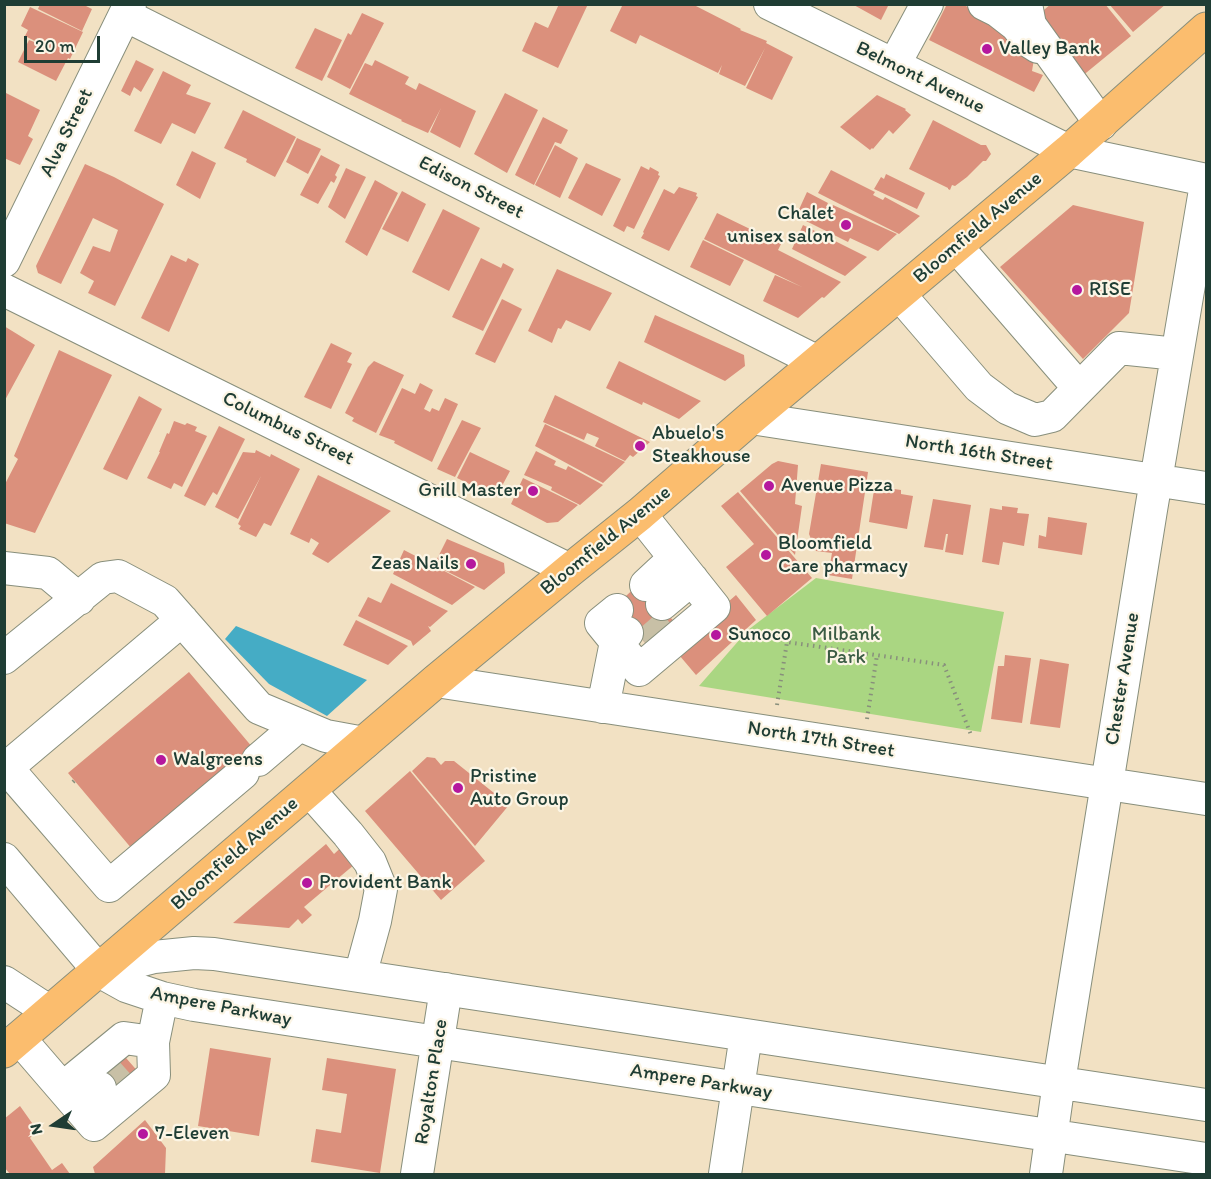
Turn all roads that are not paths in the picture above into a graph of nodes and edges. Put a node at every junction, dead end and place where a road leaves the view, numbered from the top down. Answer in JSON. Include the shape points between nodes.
{"nodes":[{"id":1,"x":770,"y":4,"type":"edge"},
{"id":2,"x":927,"y":4,"type":"edge"},
{"id":3,"x":984,"y":4,"type":"edge"},
{"id":4,"x":1026,"y":4,"type":"edge"},
{"id":5,"x":128,"y":10,"type":"edge"},
{"id":6,"x":1206,"y":29,"type":"edge"},
{"id":7,"x":1049,"y":54,"type":"junction"},
{"id":8,"x":894,"y":65,"type":"junction"},
{"id":9,"x":1101,"y":124,"type":"junction"},
{"id":10,"x":1069,"y":151,"type":"junction"},
{"id":11,"x":1206,"y":182,"type":"edge"},
{"id":12,"x":957,"y":246,"type":"junction"},
{"id":13,"x":4,"y":261,"type":"edge"},
{"id":14,"x":4,"y":290,"type":"edge"},
{"id":15,"x":899,"y":294,"type":"junction"},
{"id":16,"x":1177,"y":354,"type":"junction"},
{"id":17,"x":818,"y":362,"type":"junction"},
{"id":18,"x":1079,"y":388,"type":"junction"},
{"id":19,"x":751,"y":418,"type":"junction"},
{"id":20,"x":1156,"y":480,"type":"junction"},
{"id":21,"x":1206,"y":488,"type":"edge"},
{"id":22,"x":640,"y":514,"type":"junction"},
{"id":23,"x":4,"y":568,"type":"edge"},
{"id":24,"x":570,"y":570,"type":"junction"},
{"id":25,"x":690,"y":577,"type":"junction"},
{"id":26,"x":79,"y":599,"type":"junction"},
{"id":27,"x":661,"y":602,"type":"tunnel mouth"},
{"id":28,"x":182,"y":620,"type":"junction"},
{"id":29,"x":5,"y":657,"type":"edge"},
{"id":30,"x":436,"y":681,"type":"junction"},
{"id":31,"x":603,"y":707,"type":"junction"},
{"id":32,"x":298,"y":726,"type":"junction"},
{"id":33,"x":364,"y":743,"type":"junction"},
{"id":34,"x":6,"y":769,"type":"edge"},
{"id":35,"x":1106,"y":783,"type":"junction"},
{"id":36,"x":309,"y":790,"type":"junction"},
{"id":37,"x":1206,"y":799,"type":"edge"},
{"id":38,"x":4,"y":859,"type":"edge"},
{"id":39,"x":99,"y":971,"type":"junction"},
{"id":40,"x":360,"y":976,"type":"junction"},
{"id":41,"x":4,"y":982,"type":"edge"},
{"id":42,"x":446,"y":989,"type":"junction"},
{"id":43,"x":162,"y":998,"type":"junction"},
{"id":44,"x":50,"y":1012,"type":"junction"},
{"id":45,"x":746,"y":1035,"type":"junction"},
{"id":46,"x":153,"y":1042,"type":"junction"},
{"id":47,"x":438,"y":1042,"type":"junction"},
{"id":48,"x":12,"y":1044,"type":"edge"},
{"id":49,"x":130,"y":1061,"type":"tunnel mouth"},
{"id":50,"x":1059,"y":1082,"type":"junction"},
{"id":51,"x":738,"y":1088,"type":"junction"},
{"id":52,"x":80,"y":1094,"type":"junction"},
{"id":53,"x":1206,"y":1105,"type":"edge"},
{"id":54,"x":1052,"y":1135,"type":"junction"},
{"id":55,"x":1206,"y":1159,"type":"edge"},
{"id":56,"x":417,"y":1174,"type":"edge"},
{"id":57,"x":725,"y":1174,"type":"edge"},
{"id":58,"x":1046,"y":1174,"type":"edge"}],
"edges":[{"from":1,"to":8,"type":"street","name":"Belmont Avenue"},
{"from":2,"to":8,"type":"street"},
{"from":3,"to":7,"type":"street"},
{"from":4,"to":7,"type":"street","via":[[1030,26]]},
{"from":5,"to":13,"type":"street","name":"Alva Street"},
{"from":5,"to":17,"type":"street","name":"Edison Street"},
{"from":6,"to":9,"type":"main road","name":"Bloomfield Avenue"},
{"from":7,"to":9,"type":"street"},
{"from":8,"to":10,"type":"street","name":"Belmont Avenue"},
{"from":9,"to":10,"type":"main road","name":"Bloomfield Avenue"},
{"from":10,"to":11,"type":"street","name":"Belmont Avenue"},
{"from":10,"to":12,"type":"main road","name":"Bloomfield Avenue"},
{"from":11,"to":16,"type":"street","name":"Chester Avenue"},
{"from":12,"to":15,"type":"main road","name":"Bloomfield Avenue"},
{"from":12,"to":18,"type":"street"},
{"from":14,"to":24,"type":"street","name":"Columbus Street"},
{"from":15,"to":17,"type":"main road","name":"Bloomfield Avenue"},
{"from":15,"to":18,"type":"street","via":[[980,387],[1007,408],[1035,420],[1052,416]]},
{"from":16,"to":18,"type":"street","via":[[1119,348]]},
{"from":16,"to":20,"type":"street","name":"Chester Avenue"},
{"from":17,"to":19,"type":"main road","name":"Bloomfield Avenue"},
{"from":19,"to":20,"type":"street","name":"North 16th Street"},
{"from":19,"to":22,"type":"main road","name":"Bloomfield Avenue"},
{"from":20,"to":21,"type":"street","name":"North 16th Street"},
{"from":20,"to":35,"type":"street","name":"Chester Avenue"},
{"from":22,"to":24,"type":"main road","name":"Bloomfield Avenue"},
{"from":22,"to":25,"type":"street"},
{"from":23,"to":26,"type":"street","via":[[48,573]]},
{"from":24,"to":30,"type":"main road","name":"Bloomfield Avenue"},
{"from":25,"to":27,"type":"street"},
{"from":25,"to":31,"type":"street","via":[[714,607],[639,670],[628,636]]},
{"from":26,"to":28,"type":"street","via":[[103,578],[118,576],[165,601]]},
{"from":26,"to":29,"type":"street"},
{"from":28,"to":32,"type":"street","via":[[259,708]]},
{"from":28,"to":34,"type":"street"},
{"from":30,"to":31,"type":"street","name":"North 17th Street"},
{"from":30,"to":33,"type":"main road","name":"Bloomfield Avenue"},
{"from":31,"to":35,"type":"street","name":"North 17th Street"},
{"from":32,"to":33,"type":"street"},
{"from":32,"to":34,"type":"street","via":[[108,886]]},
{"from":33,"to":36,"type":"main road","name":"Bloomfield Avenue"},
{"from":35,"to":37,"type":"street","name":"North 17th Street"},
{"from":35,"to":50,"type":"street","name":"Chester Avenue"},
{"from":36,"to":39,"type":"main road","name":"Bloomfield Avenue"},
{"from":36,"to":40,"type":"street","via":[[370,862],[381,889]]},
{"from":38,"to":39,"type":"street"},
{"from":39,"to":40,"type":"street","name":"Ampere Parkway","via":[[154,957],[214,954]]},
{"from":39,"to":43,"type":"street","name":"Ampere Parkway","via":[[126,986]]},
{"from":39,"to":44,"type":"main road","name":"Bloomfield Avenue"},
{"from":40,"to":42,"type":"street","name":"Ampere Parkway"},
{"from":41,"to":44,"type":"street"},
{"from":42,"to":45,"type":"street","name":"Ampere Parkway"},
{"from":42,"to":47,"type":"street","name":"Royalton Place"},
{"from":43,"to":46,"type":"street"},
{"from":43,"to":47,"type":"street","name":"Ampere Parkway"},
{"from":44,"to":48,"type":"main road","name":"Bloomfield Avenue"},
{"from":45,"to":50,"type":"street","name":"Ampere Parkway"},
{"from":45,"to":51,"type":"street"},
{"from":46,"to":49,"type":"street"},
{"from":46,"to":52,"type":"street","via":[[124,1038]]},
{"from":46,"to":52,"type":"street","via":[[154,1075],[94,1125]]},
{"from":47,"to":51,"type":"street","name":"Ampere Parkway"},
{"from":47,"to":56,"type":"street","name":"Royalton Place"},
{"from":48,"to":52,"type":"street"},
{"from":50,"to":53,"type":"street","name":"Ampere Parkway"},
{"from":50,"to":54,"type":"street","name":"Chester Avenue"},
{"from":51,"to":54,"type":"street","name":"Ampere Parkway"},
{"from":51,"to":57,"type":"street"},
{"from":54,"to":55,"type":"street","name":"Ampere Parkway"},
{"from":54,"to":58,"type":"street","name":"Chester Avenue"}]}
